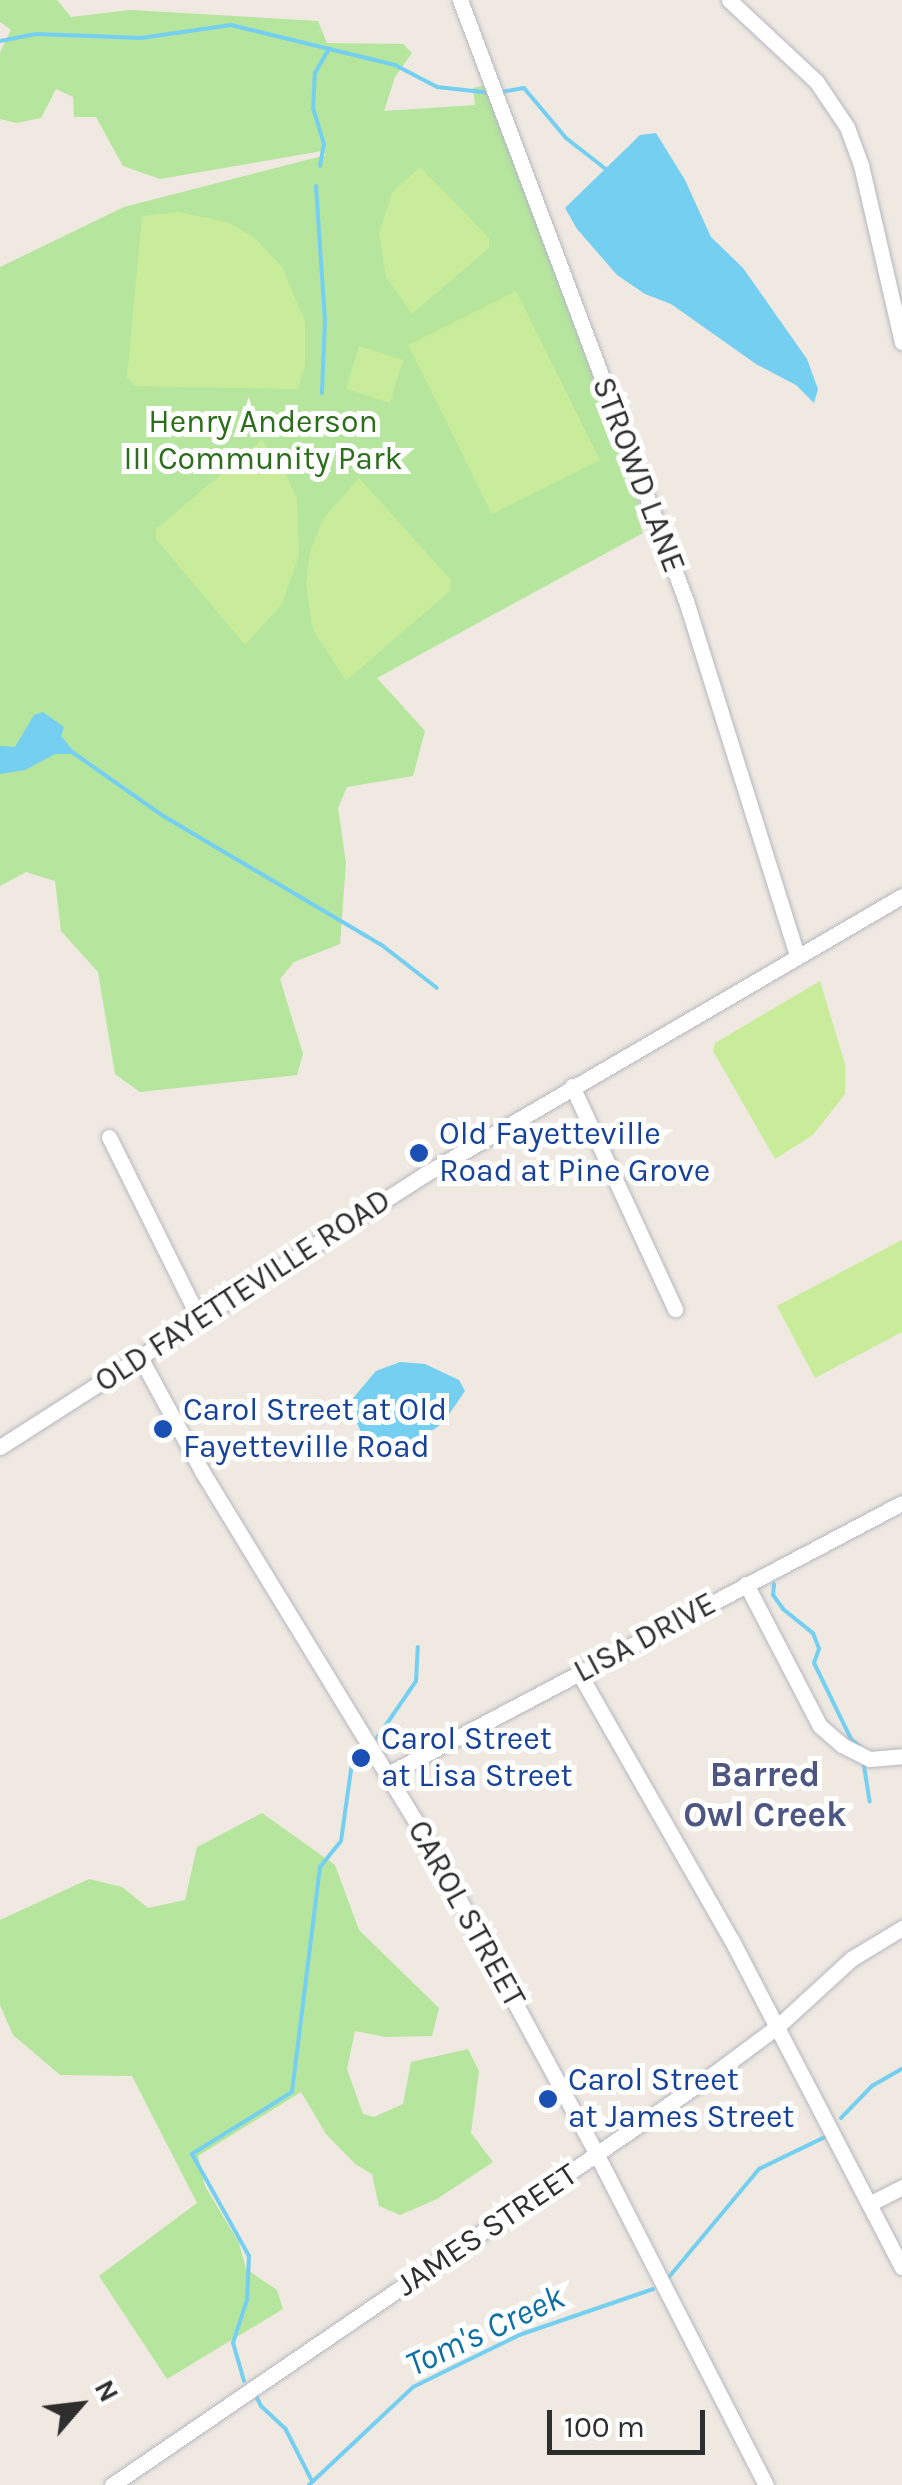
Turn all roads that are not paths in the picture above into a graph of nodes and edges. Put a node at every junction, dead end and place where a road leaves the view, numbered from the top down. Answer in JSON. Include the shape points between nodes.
{"nodes":[{"id":1,"x":460,"y":0,"type":"edge"},
{"id":2,"x":730,"y":0,"type":"edge"},
{"id":3,"x":902,"y":342,"type":"edge"},
{"id":4,"x":902,"y":896,"type":"edge"},
{"id":5,"x":797,"y":956,"type":"junction"},
{"id":6,"x":572,"y":1086,"type":"junction"},
{"id":7,"x":109,"y":1137,"type":"dead end"},
{"id":8,"x":675,"y":1309,"type":"dead end"},
{"id":9,"x":199,"y":1318,"type":"junction"},
{"id":10,"x":140,"y":1357,"type":"junction"},
{"id":11,"x":0,"y":1447,"type":"edge"},
{"id":12,"x":902,"y":1502,"type":"edge"},
{"id":13,"x":746,"y":1584,"type":"junction"},
{"id":14,"x":579,"y":1673,"type":"junction"},
{"id":15,"x":902,"y":1756,"type":"edge"},
{"id":16,"x":388,"y":1774,"type":"junction"},
{"id":17,"x":902,"y":1928,"type":"edge"},
{"id":18,"x":778,"y":2026,"type":"junction"},
{"id":19,"x":597,"y":2155,"type":"junction"},
{"id":20,"x":902,"y":2187,"type":"edge"},
{"id":21,"x":872,"y":2204,"type":"junction"},
{"id":22,"x":902,"y":2266,"type":"edge"},
{"id":23,"x":112,"y":2485,"type":"edge"},
{"id":24,"x":766,"y":2485,"type":"edge"}],
"edges":[{"from":1,"to":5,"type":"street","name":"STROWD LANE","via":[[686,601]]},
{"from":2,"to":3,"type":"street","via":[[816,81],[847,126]]},
{"from":4,"to":5,"type":"street","name":"OLD FAYETTEVILLE ROAD"},
{"from":5,"to":6,"type":"street","name":"OLD FAYETTEVILLE ROAD"},
{"from":6,"to":8,"type":"street"},
{"from":6,"to":9,"type":"street","name":"OLD FAYETTEVILLE ROAD"},
{"from":7,"to":9,"type":"street"},
{"from":9,"to":10,"type":"street","name":"OLD FAYETTEVILLE ROAD"},
{"from":10,"to":11,"type":"street","name":"OLD FAYETTEVILLE ROAD"},
{"from":10,"to":16,"type":"street","name":"CAROL STREET","via":[[203,1473]]},
{"from":12,"to":13,"type":"street","name":"LISA DRIVE"},
{"from":13,"to":14,"type":"street","name":"LISA DRIVE"},
{"from":13,"to":15,"type":"street","via":[[820,1726],[870,1759]]},
{"from":14,"to":16,"type":"street","name":"LISA DRIVE"},
{"from":14,"to":18,"type":"street"},
{"from":16,"to":19,"type":"street","name":"CAROL STREET"},
{"from":17,"to":18,"type":"street","name":"JAMES STREET","via":[[851,1958]]},
{"from":18,"to":19,"type":"street","name":"JAMES STREET"},
{"from":18,"to":21,"type":"street"},
{"from":19,"to":23,"type":"street","name":"JAMES STREET"},
{"from":19,"to":24,"type":"street","name":"CAROL STREET"},
{"from":20,"to":21,"type":"street"},
{"from":21,"to":22,"type":"street"}]}
